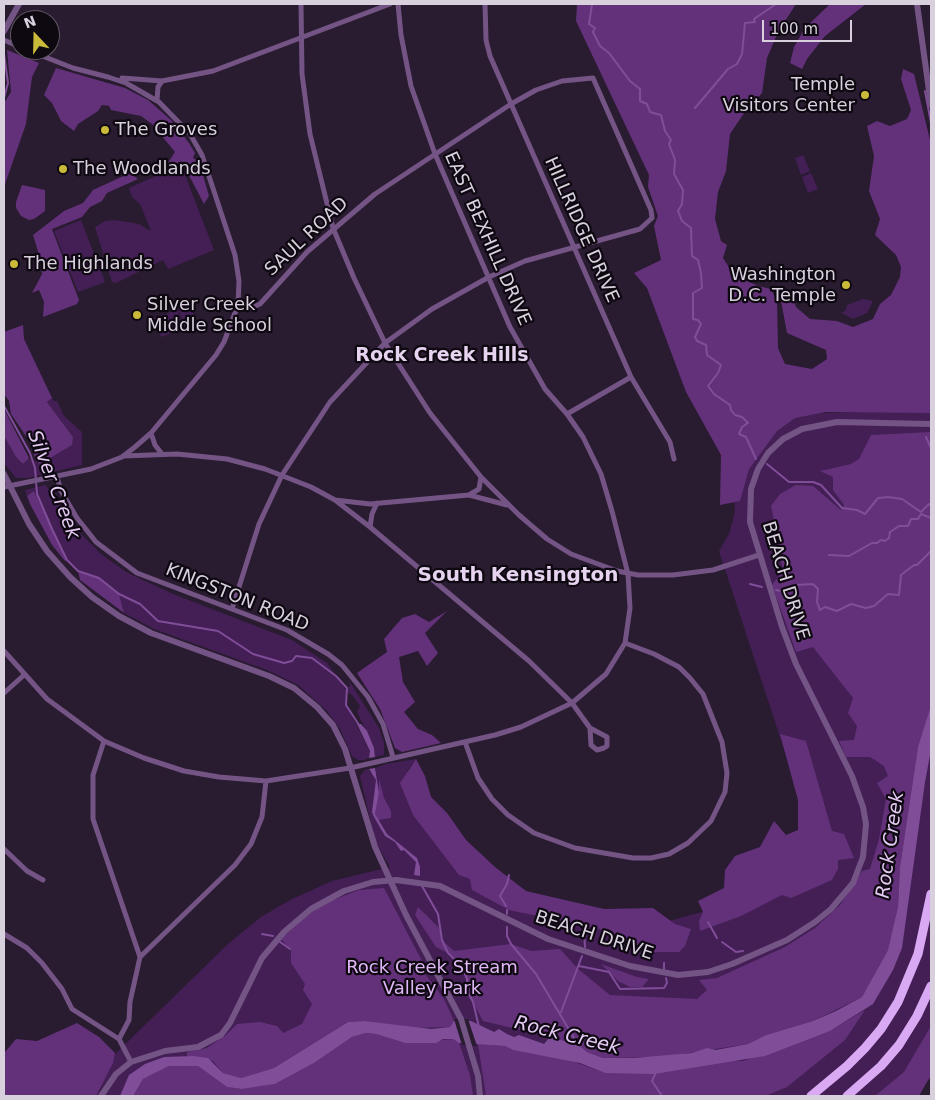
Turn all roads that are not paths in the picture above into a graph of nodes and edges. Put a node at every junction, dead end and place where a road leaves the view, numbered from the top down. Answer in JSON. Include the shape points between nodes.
{"nodes":[{"id":1,"x":19,"y":4,"type":"edge"},
{"id":2,"x":301,"y":4,"type":"edge"},
{"id":3,"x":390,"y":4,"type":"edge"},
{"id":4,"x":398,"y":4,"type":"edge"},
{"id":5,"x":485,"y":4,"type":"edge"},
{"id":6,"x":917,"y":4,"type":"edge"},
{"id":7,"x":4,"y":31,"type":"edge"},
{"id":8,"x":300,"y":38,"type":"junction"},
{"id":9,"x":53,"y":60,"type":"edge"},
{"id":10,"x":105,"y":76,"type":"junction"},
{"id":11,"x":162,"y":81,"type":"junction"},
{"id":12,"x":157,"y":100,"type":"junction"},
{"id":13,"x":511,"y":104,"type":"junction"},
{"id":14,"x":931,"y":104,"type":"edge"},
{"id":15,"x":434,"y":154,"type":"junction"},
{"id":16,"x":334,"y":228,"type":"junction"},
{"id":17,"x":574,"y":246,"type":"junction"},
{"id":18,"x":489,"y":277,"type":"junction"},
{"id":19,"x":238,"y":305,"type":"junction"},
{"id":20,"x":385,"y":344,"type":"junction"},
{"id":21,"x":631,"y":377,"type":"junction"},
{"id":22,"x":567,"y":414,"type":"junction"},
{"id":23,"x":931,"y":424,"type":"edge"},
{"id":24,"x":151,"y":433,"type":"junction"},
{"id":25,"x":162,"y":454,"type":"junction"},
{"id":26,"x":122,"y":456,"type":"junction"},
{"id":27,"x":674,"y":459,"type":"dead end"},
{"id":28,"x":4,"y":474,"type":"edge"},
{"id":29,"x":282,"y":475,"type":"junction"},
{"id":30,"x":57,"y":477,"type":"junction"},
{"id":31,"x":481,"y":477,"type":"junction"},
{"id":32,"x":7,"y":486,"type":"edge"},
{"id":33,"x":469,"y":495,"type":"junction"},
{"id":34,"x":335,"y":500,"type":"junction"},
{"id":35,"x":377,"y":503,"type":"junction"},
{"id":36,"x":508,"y":505,"type":"junction"},
{"id":37,"x":370,"y":526,"type":"junction"},
{"id":38,"x":759,"y":555,"type":"junction"},
{"id":39,"x":628,"y":574,"type":"junction"},
{"id":40,"x":232,"y":609,"type":"junction"},
{"id":41,"x":625,"y":643,"type":"junction"},
{"id":42,"x":4,"y":651,"type":"edge"},
{"id":43,"x":24,"y":675,"type":"junction"},
{"id":44,"x":4,"y":693,"type":"edge"},
{"id":45,"x":572,"y":703,"type":"junction"},
{"id":46,"x":590,"y":728,"type":"junction"},
{"id":47,"x":104,"y":741,"type":"junction"},
{"id":48,"x":464,"y":742,"type":"junction"},
{"id":49,"x":393,"y":757,"type":"junction"},
{"id":50,"x":350,"y":768,"type":"junction"},
{"id":51,"x":266,"y":781,"type":"junction"},
{"id":52,"x":4,"y":849,"type":"edge"},
{"id":53,"x":43,"y":880,"type":"dead end"},
{"id":54,"x":389,"y":880,"type":"junction"},
{"id":55,"x":931,"y":894,"type":"edge"},
{"id":56,"x":4,"y":934,"type":"edge"},
{"id":57,"x":140,"y":957,"type":"junction"},
{"id":58,"x":931,"y":986,"type":"edge"},
{"id":59,"x":119,"y":1039,"type":"junction"},
{"id":60,"x":131,"y":1062,"type":"junction"},
{"id":61,"x":101,"y":1096,"type":"edge"},
{"id":62,"x":480,"y":1096,"type":"edge"},
{"id":63,"x":810,"y":1096,"type":"edge"},
{"id":64,"x":847,"y":1096,"type":"edge"}],
"edges":[{"from":1,"to":7,"type":"street"},
{"from":2,"to":8,"type":"street"},
{"from":3,"to":8,"type":"street"},
{"from":4,"to":15,"type":"street","name":"EAST BEXHILL DRIVE","via":[[411,86]]},
{"from":5,"to":13,"type":"street","name":"HILLRIDGE DRIVE","via":[[488,48]]},
{"from":6,"to":14,"type":"street"},
{"from":8,"to":11,"type":"street","via":[[213,71]]},
{"from":8,"to":16,"type":"street","via":[[310,134]]},
{"from":9,"to":10,"type":"street"},
{"from":10,"to":11,"type":"street"},
{"from":10,"to":12,"type":"street","via":[[126,82]]},
{"from":11,"to":12,"type":"street"},
{"from":12,"to":19,"type":"street","via":[[190,134],[202,155],[235,255]]},
{"from":13,"to":15,"type":"street","name":"SAUL ROAD"},
{"from":13,"to":17,"type":"street","name":"HILLRIDGE DRIVE"},
{"from":13,"to":17,"type":"street","name":"SAUL ROAD","via":[[546,86],[593,78],[652,218],[640,228]]},
{"from":15,"to":16,"type":"street","name":"SAUL ROAD"},
{"from":15,"to":18,"type":"street","name":"EAST BEXHILL DRIVE"},
{"from":16,"to":19,"type":"street","name":"SAUL ROAD","via":[[260,304],[251,308]]},
{"from":16,"to":20,"type":"street"},
{"from":17,"to":18,"type":"street"},
{"from":17,"to":21,"type":"street","name":"HILLRIDGE DRIVE"},
{"from":18,"to":20,"type":"street","via":[[432,309]]},
{"from":18,"to":22,"type":"street","name":"EAST BEXHILL DRIVE","via":[[523,352],[546,389]]},
{"from":19,"to":24,"type":"street","via":[[216,354]]},
{"from":20,"to":29,"type":"street","via":[[330,402]]},
{"from":20,"to":31,"type":"street","via":[[430,413]]},
{"from":21,"to":22,"type":"street"},
{"from":21,"to":27,"type":"street","name":"HILLRIDGE DRIVE","via":[[670,442]]},
{"from":22,"to":39,"type":"street","name":"EAST BEXHILL DRIVE","via":[[583,437],[601,474]]},
{"from":23,"to":38,"type":"street","name":"BEACH DRIVE","via":[[824,423],[783,439],[763,460],[751,489],[750,522]]},
{"from":24,"to":25,"type":"street"},
{"from":24,"to":26,"type":"street"},
{"from":25,"to":26,"type":"street"},
{"from":25,"to":29,"type":"street","via":[[227,459]]},
{"from":26,"to":30,"type":"street","via":[[91,469]]},
{"from":28,"to":32,"type":"street"},
{"from":29,"to":34,"type":"street"},
{"from":29,"to":40,"type":"street","via":[[260,524]]},
{"from":30,"to":32,"type":"street"},
{"from":30,"to":40,"type":"street","name":"KINGSTON ROAD","via":[[61,491],[77,518],[112,556],[146,578]]},
{"from":31,"to":33,"type":"street","via":[[479,489]]},
{"from":31,"to":36,"type":"street"},
{"from":32,"to":50,"type":"street","via":[[47,550],[92,597],[151,633],[294,688],[333,725]]},
{"from":33,"to":35,"type":"street"},
{"from":33,"to":36,"type":"street"},
{"from":34,"to":35,"type":"street"},
{"from":34,"to":37,"type":"street"},
{"from":35,"to":37,"type":"street"},
{"from":36,"to":39,"type":"street","via":[[547,539],[571,554]]},
{"from":37,"to":45,"type":"street","via":[[528,661]]},
{"from":38,"to":39,"type":"street","via":[[713,570],[673,575]]},
{"from":38,"to":54,"type":"street","name":"BEACH DRIVE","via":[[796,664],[852,776],[863,807],[866,842],[859,870],[853,883],[831,908],[802,931],[770,949],[720,969],[678,975],[630,966],[548,939],[447,889],[406,880]]},
{"from":39,"to":41,"type":"street","name":"EAST BEXHILL DRIVE","via":[[630,608]]},
{"from":40,"to":49,"type":"street","name":"KINGSTON ROAD","via":[[310,642],[342,665],[368,697],[383,724]]},
{"from":41,"to":45,"type":"street","name":"EAST BEXHILL DRIVE","via":[[606,674]]},
{"from":41,"to":48,"type":"street","via":[[654,654],[690,678],[703,694],[722,742],[727,774],[725,792],[711,821],[688,844],[669,854],[633,858],[575,848],[534,833],[492,799],[478,778]]},
{"from":42,"to":43,"type":"street","name":"EAST BEXHILL DRIVE"},
{"from":43,"to":44,"type":"street"},
{"from":43,"to":47,"type":"street","name":"EAST BEXHILL DRIVE","via":[[54,705]]},
{"from":45,"to":46,"type":"street"},
{"from":45,"to":48,"type":"street","name":"EAST BEXHILL DRIVE","via":[[521,727]]},
{"from":46,"to":46,"type":"street","via":[[591,745],[597,750],[607,746],[607,737]]},
{"from":47,"to":51,"type":"street","name":"EAST BEXHILL DRIVE","via":[[184,770]]},
{"from":47,"to":57,"type":"street","via":[[93,775],[94,819]]},
{"from":48,"to":49,"type":"street","name":"EAST BEXHILL DRIVE"},
{"from":49,"to":50,"type":"street","name":"EAST BEXHILL DRIVE"},
{"from":50,"to":51,"type":"street","name":"EAST BEXHILL DRIVE"},
{"from":50,"to":54,"type":"street","via":[[368,829]]},
{"from":51,"to":57,"type":"street","via":[[262,817],[252,844],[235,865]]},
{"from":52,"to":53,"type":"street","via":[[27,871]]},
{"from":54,"to":60,"type":"street","name":"BEACH DRIVE","via":[[344,891],[310,909],[284,932],[262,958],[230,1023],[221,1034],[198,1047],[165,1051]]},
{"from":54,"to":62,"type":"street","via":[[462,1019]]},
{"from":55,"to":63,"type":"highway","via":[[918,954],[898,1002],[865,1048]]},
{"from":56,"to":59,"type":"street","via":[[27,948],[42,963],[62,989],[72,1009]]},
{"from":57,"to":59,"type":"street","via":[[129,1020]]},
{"from":58,"to":64,"type":"highway","via":[[899,1045]]},
{"from":59,"to":60,"type":"street"},
{"from":60,"to":61,"type":"street","name":"BEACH DRIVE","via":[[116,1074]]}]}
